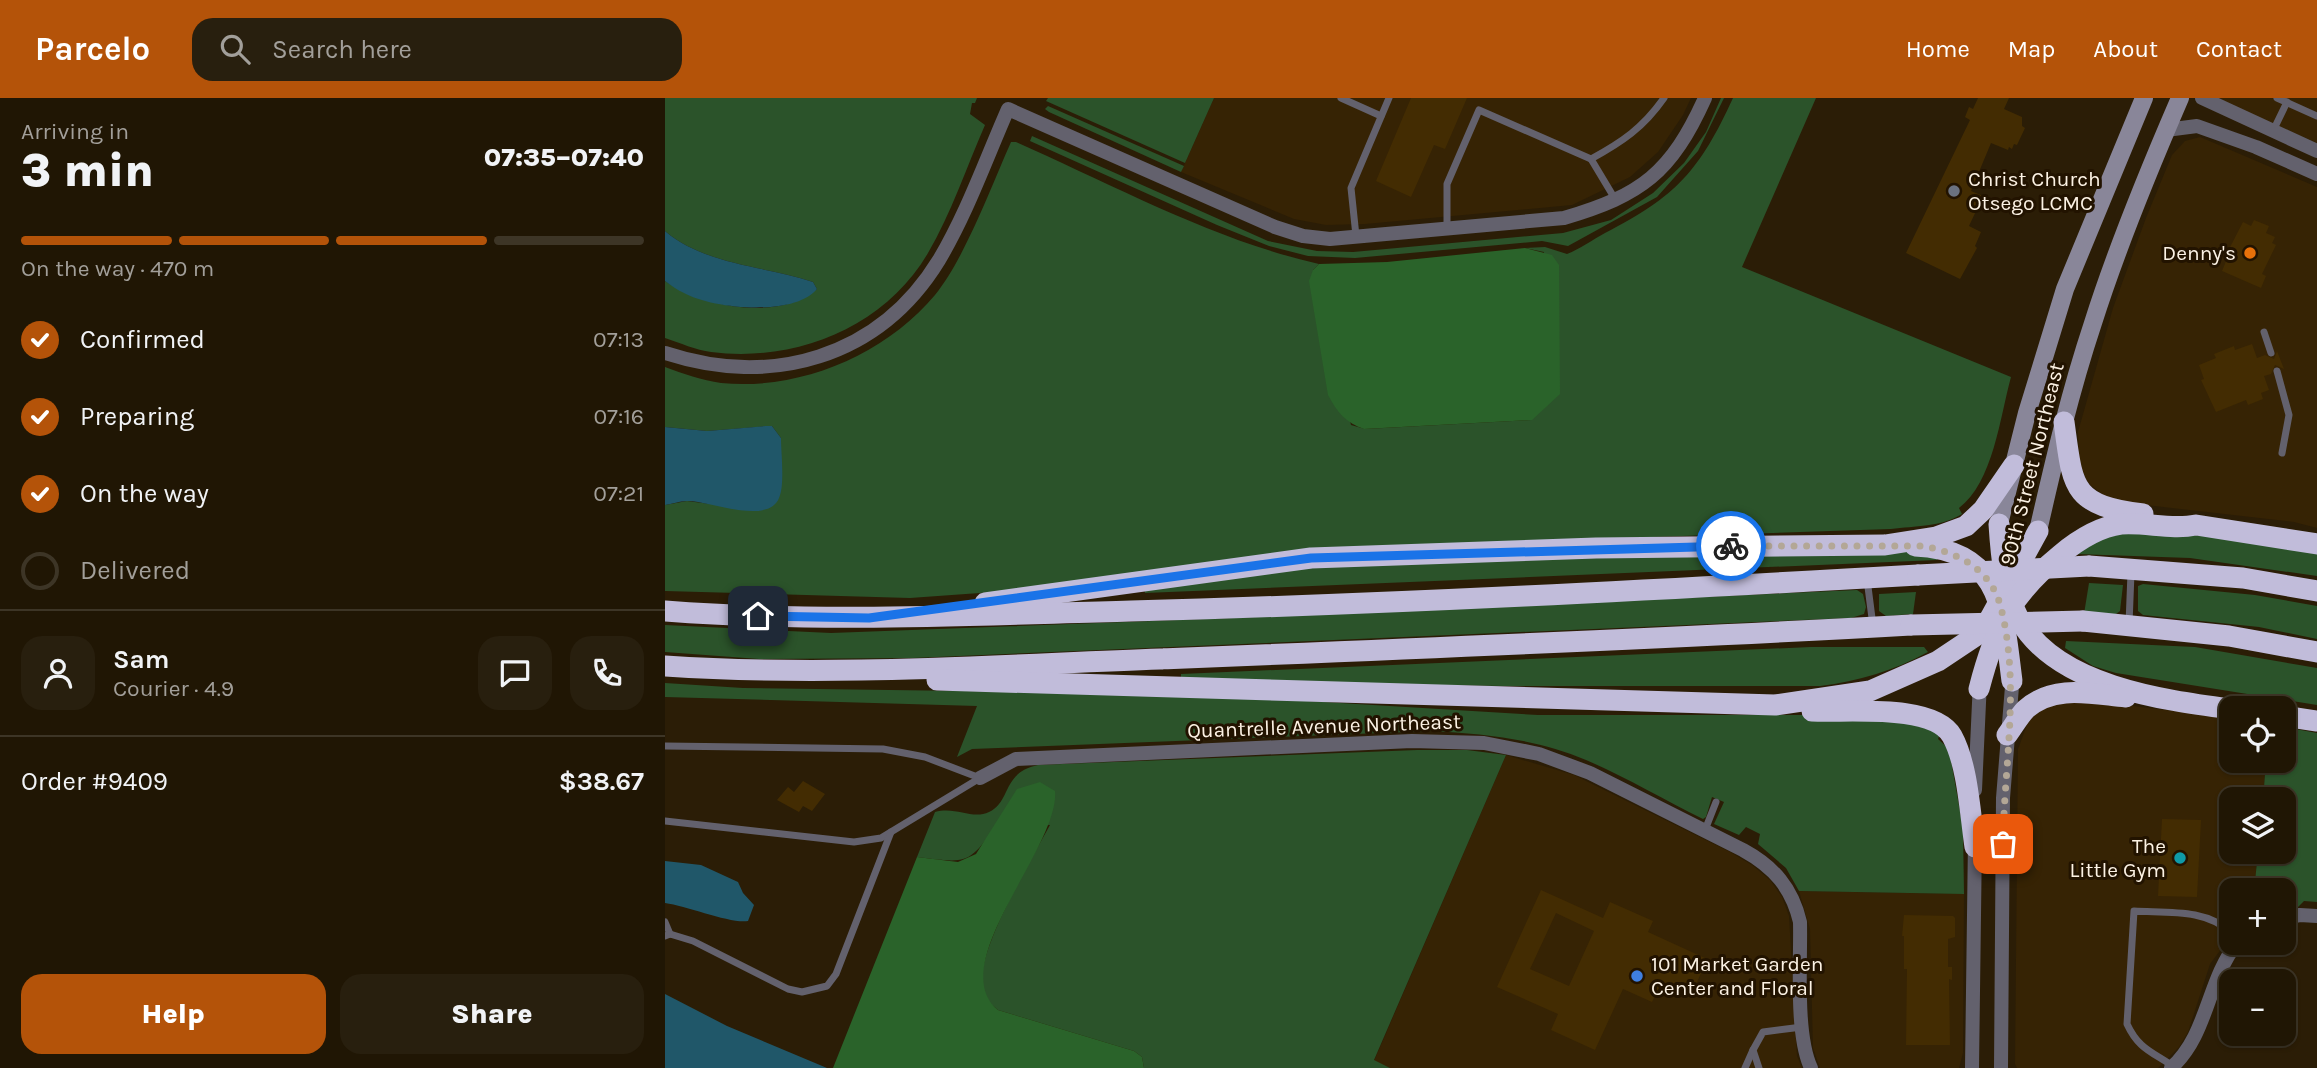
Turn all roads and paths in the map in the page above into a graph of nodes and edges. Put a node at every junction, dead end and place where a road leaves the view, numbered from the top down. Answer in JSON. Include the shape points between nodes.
{"nodes":[{"id":1,"x":1020,"y":98,"type":"edge"},
{"id":2,"x":1341,"y":98,"type":"edge"},
{"id":3,"x":1389,"y":98,"type":"edge"},
{"id":4,"x":1664,"y":98,"type":"edge"},
{"id":5,"x":1705,"y":98,"type":"edge"},
{"id":6,"x":2144,"y":98,"type":"edge"},
{"id":7,"x":2180,"y":98,"type":"edge"},
{"id":8,"x":2201,"y":98,"type":"edge"},
{"id":9,"x":2277,"y":98,"type":"edge"},
{"id":10,"x":2287,"y":102,"type":"junction"},
{"id":11,"x":1009,"y":104,"type":"edge"},
{"id":12,"x":1381,"y":116,"type":"junction"},
{"id":13,"x":2317,"y":116,"type":"edge"},
{"id":14,"x":2166,"y":130,"type":"junction"},
{"id":15,"x":2273,"y":131,"type":"junction"},
{"id":16,"x":2317,"y":151,"type":"edge"},
{"id":17,"x":1591,"y":159,"type":"junction"},
{"id":18,"x":2317,"y":174,"type":"edge"},
{"id":19,"x":1615,"y":199,"type":"junction"},
{"id":20,"x":1447,"y":230,"type":"junction"},
{"id":21,"x":1356,"y":238,"type":"junction"},
{"id":22,"x":2264,"y":332,"type":"dead end"},
{"id":23,"x":665,"y":353,"type":"edge"},
{"id":24,"x":2271,"y":353,"type":"dead end"},
{"id":25,"x":2277,"y":372,"type":"dead end"},
{"id":26,"x":2064,"y":422,"type":"junction"},
{"id":27,"x":2282,"y":453,"type":"dead end"},
{"id":28,"x":2014,"y":465,"type":"junction"},
{"id":29,"x":1999,"y":524,"type":"joint"},
{"id":30,"x":2196,"y":525,"type":"junction"},
{"id":31,"x":2038,"y":531,"type":"joint"},
{"id":32,"x":2317,"y":544,"type":"edge"},
{"id":33,"x":1885,"y":545,"type":"junction"},
{"id":34,"x":2132,"y":568,"type":"junction"},
{"id":35,"x":1867,"y":578,"type":"junction"},
{"id":36,"x":2317,"y":592,"type":"edge"},
{"id":37,"x":2008,"y":599,"type":"junction"},
{"id":38,"x":665,"y":611,"type":"edge"},
{"id":39,"x":869,"y":618,"type":"junction"},
{"id":40,"x":2129,"y":626,"type":"junction"},
{"id":41,"x":1873,"y":627,"type":"junction"},
{"id":42,"x":1983,"y":631,"type":"junction"},
{"id":43,"x":2317,"y":652,"type":"edge"},
{"id":44,"x":665,"y":666,"type":"edge"},
{"id":45,"x":869,"y":670,"type":"junction"},
{"id":46,"x":2012,"y":681,"type":"joint"},
{"id":47,"x":1979,"y":689,"type":"junction"},
{"id":48,"x":2157,"y":699,"type":"junction"},
{"id":49,"x":1775,"y":705,"type":"junction"},
{"id":50,"x":2219,"y":707,"type":"edge"},
{"id":51,"x":2296,"y":717,"type":"edge"},
{"id":52,"x":2317,"y":720,"type":"edge"},
{"id":53,"x":2007,"y":735,"type":"junction"},
{"id":54,"x":665,"y":746,"type":"edge"},
{"id":55,"x":981,"y":778,"type":"junction"},
{"id":56,"x":1716,"y":802,"type":"dead end"},
{"id":57,"x":665,"y":821,"type":"edge"},
{"id":58,"x":1705,"y":830,"type":"junction"},
{"id":59,"x":891,"y":832,"type":"junction"},
{"id":60,"x":1975,"y":847,"type":"junction"},
{"id":61,"x":2296,"y":916,"type":"edge"},
{"id":62,"x":2317,"y":916,"type":"edge"},
{"id":63,"x":665,"y":922,"type":"edge"},
{"id":64,"x":2219,"y":923,"type":"edge"},
{"id":65,"x":667,"y":935,"type":"edge"},
{"id":66,"x":2229,"y":955,"type":"edge"},
{"id":67,"x":1803,"y":1027,"type":"junction"},
{"id":68,"x":1753,"y":1050,"type":"junction"},
{"id":69,"x":2173,"y":1067,"type":"edge"},
{"id":70,"x":1745,"y":1068,"type":"edge"},
{"id":71,"x":1759,"y":1068,"type":"edge"},
{"id":72,"x":1811,"y":1068,"type":"edge"},
{"id":73,"x":1972,"y":1068,"type":"edge"},
{"id":74,"x":2001,"y":1068,"type":"edge"}],
"edges":[{"from":1,"to":11,"type":"street"},
{"from":2,"to":12,"type":"lane"},
{"from":3,"to":12,"type":"lane"},
{"from":4,"to":17,"type":"lane","via":[[1627,139]]},
{"from":5,"to":19,"type":"street","via":[[1674,155],[1653,177]]},
{"from":6,"to":28,"type":"main road","name":"90th Street Northeast","via":[[2065,289]]},
{"from":7,"to":14,"type":"main road","name":"90th Street Northeast"},
{"from":8,"to":15,"type":"street"},
{"from":9,"to":10,"type":"lane"},
{"from":10,"to":13,"type":"lane"},
{"from":10,"to":15,"type":"lane"},
{"from":11,"to":21,"type":"street","via":[[1275,228],[1303,236]]},
{"from":11,"to":23,"type":"street","via":[[939,259],[898,311],[872,330],[831,353],[775,368],[727,367]]},
{"from":12,"to":21,"type":"lane","via":[[1351,188]]},
{"from":14,"to":18,"type":"street","via":[[2197,126]]},
{"from":14,"to":26,"type":"main road","name":"90th Street Northeast","via":[[2113,264]]},
{"from":15,"to":16,"type":"street"},
{"from":17,"to":19,"type":"lane"},
{"from":17,"to":20,"type":"lane","via":[[1479,110],[1447,184]]},
{"from":19,"to":20,"type":"street","via":[[1564,218]]},
{"from":20,"to":21,"type":"street"},
{"from":22,"to":24,"type":"lane"},
{"from":25,"to":27,"type":"lane","via":[[2289,415]]},
{"from":26,"to":30,"type":"highway","via":[[2075,486],[2087,499],[2117,511]]},
{"from":26,"to":31,"type":"main road","name":"90th Street Northeast"},
{"from":28,"to":29,"type":"main road","name":"90th Street Northeast"},
{"from":28,"to":33,"type":"highway","via":[[1970,523],[1953,532]]},
{"from":29,"to":37,"type":"highway"},
{"from":30,"to":32,"type":"highway"},
{"from":30,"to":37,"type":"highway","via":[[2122,524],[2101,529],[2079,540]]},
{"from":31,"to":37,"type":"highway"},
{"from":33,"to":37,"type":"highway","via":[[1943,550],[1965,560]]},
{"from":33,"to":39,"type":"highway","via":[[1311,558]]},
{"from":34,"to":35,"type":"highway","bridge":true,"via":[[2089,566]]},
{"from":34,"to":36,"type":"highway","via":[[2243,578]]},
{"from":34,"to":40,"type":"lane"},
{"from":35,"to":39,"type":"highway","via":[[1287,606]]},
{"from":35,"to":41,"type":"lane"},
{"from":37,"to":42,"type":"highway"},
{"from":37,"to":46,"type":"highway"},
{"from":37,"to":47,"type":"highway"},
{"from":37,"to":48,"type":"highway","via":[[2035,640],[2052,655],[2086,674]]},
{"from":38,"to":39,"type":"highway"},
{"from":40,"to":41,"type":"highway","bridge":true,"via":[[2083,621]]},
{"from":40,"to":43,"type":"highway","via":[[2229,636]]},
{"from":41,"to":45,"type":"highway","via":[[1380,652]]},
{"from":42,"to":47,"type":"street"},
{"from":42,"to":49,"type":"highway","via":[[1897,681],[1851,696]]},
{"from":44,"to":45,"type":"highway"},
{"from":45,"to":49,"type":"highway","via":[[946,681]]},
{"from":46,"to":53,"type":"street"},
{"from":47,"to":60,"type":"street"},
{"from":48,"to":50,"type":"highway"},
{"from":48,"to":53,"type":"highway","via":[[2049,694],[2026,709]]},
{"from":49,"to":60,"type":"highway","via":[[1921,715],[1937,723],[1951,734],[1958,752]]},
{"from":51,"to":52,"type":"highway"},
{"from":53,"to":74,"type":"street"},
{"from":54,"to":55,"type":"lane","via":[[883,750],[925,757]]},
{"from":55,"to":58,"type":"street","name":"Quantrelle Avenue Northeast","via":[[1016,759],[1412,741],[1484,743],[1559,761]]},
{"from":55,"to":59,"type":"lane"},
{"from":56,"to":58,"type":"lane"},
{"from":57,"to":59,"type":"lane","via":[[854,842]]},
{"from":58,"to":67,"type":"street","name":"Quantrelle Avenue Northeast","via":[[1761,860],[1791,894],[1800,922]]},
{"from":59,"to":65,"type":"lane","via":[[836,974],[827,986],[812,992],[788,989],[705,946]]},
{"from":60,"to":73,"type":"street"},
{"from":61,"to":62,"type":"street"},
{"from":63,"to":65,"type":"lane"},
{"from":64,"to":69,"type":"lane","via":[[2186,914],[2134,911],[2127,1024],[2143,1049]]},
{"from":66,"to":69,"type":"street","via":[[2216,976],[2191,1047]]},
{"from":67,"to":68,"type":"lane","via":[[1763,1032]]},
{"from":67,"to":72,"type":"street","name":"Quantrelle Avenue Northeast","via":[[1804,1052]]},
{"from":68,"to":70,"type":"lane"},
{"from":68,"to":71,"type":"lane"}]}
